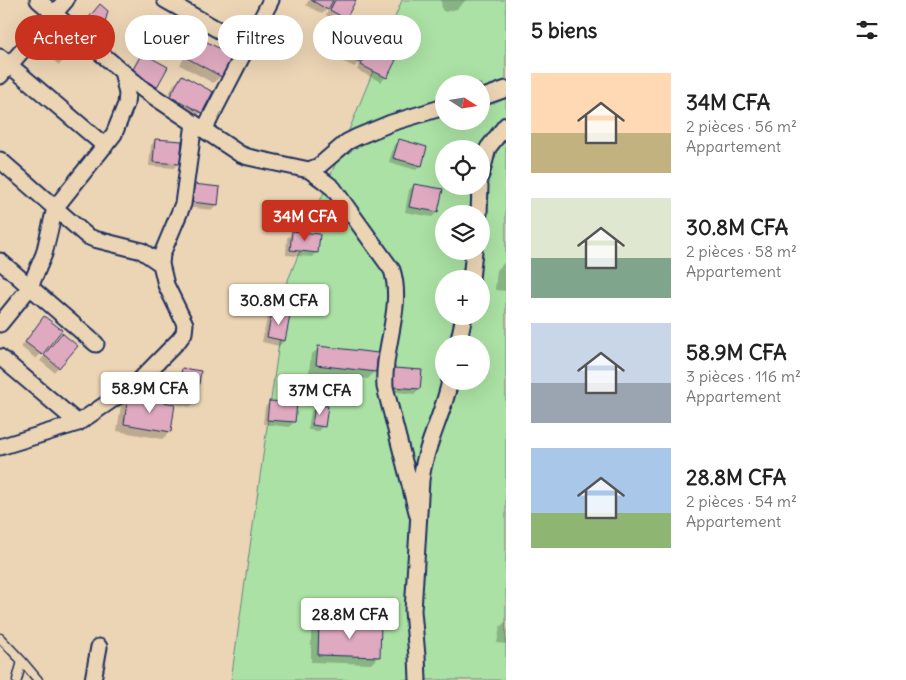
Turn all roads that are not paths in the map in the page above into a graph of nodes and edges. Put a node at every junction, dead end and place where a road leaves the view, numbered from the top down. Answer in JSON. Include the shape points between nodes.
{"nodes":[{"id":1,"x":38,"y":0,"type":"edge"},
{"id":2,"x":66,"y":0,"type":"edge"},
{"id":3,"x":165,"y":0,"type":"edge"},
{"id":4,"x":272,"y":0,"type":"edge"},
{"id":5,"x":54,"y":13,"type":"junction"},
{"id":6,"x":264,"y":15,"type":"edge"},
{"id":7,"x":218,"y":29,"type":"edge"},
{"id":8,"x":239,"y":60,"type":"edge"},
{"id":9,"x":3,"y":66,"type":"edge"},
{"id":10,"x":122,"y":71,"type":"junction"},
{"id":11,"x":506,"y":89,"type":"edge"},
{"id":12,"x":490,"y":95,"type":"edge"},
{"id":13,"x":435,"y":111,"type":"edge"},
{"id":14,"x":506,"y":125,"type":"edge"},
{"id":15,"x":199,"y":126,"type":"junction"},
{"id":16,"x":490,"y":145,"type":"edge"},
{"id":17,"x":105,"y":146,"type":"junction"},
{"id":18,"x":0,"y":160,"type":"edge"},
{"id":19,"x":309,"y":170,"type":"junction"},
{"id":20,"x":55,"y":208,"type":"junction"},
{"id":21,"x":0,"y":261,"type":"edge"},
{"id":22,"x":161,"y":264,"type":"junction"},
{"id":23,"x":30,"y":288,"type":"junction"},
{"id":24,"x":0,"y":324,"type":"edge"},
{"id":25,"x":96,"y":344,"type":"dead end"},
{"id":26,"x":0,"y":357,"type":"edge"},
{"id":27,"x":448,"y":390,"type":"edge"},
{"id":28,"x":78,"y":423,"type":"junction"},
{"id":29,"x":0,"y":447,"type":"edge"},
{"id":30,"x":418,"y":516,"type":"junction"},
{"id":31,"x":0,"y":638,"type":"edge"},
{"id":32,"x":99,"y":647,"type":"dead end"},
{"id":33,"x":22,"y":661,"type":"junction"},
{"id":34,"x":17,"y":680,"type":"edge"},
{"id":35,"x":38,"y":680,"type":"edge"},
{"id":36,"x":93,"y":680,"type":"edge"},
{"id":37,"x":418,"y":680,"type":"edge"}],
"edges":[{"from":1,"to":5,"type":"street"},
{"from":2,"to":5,"type":"street"},
{"from":3,"to":7,"type":"street"},
{"from":4,"to":6,"type":"street"},
{"from":5,"to":9,"type":"street"},
{"from":5,"to":10,"type":"street"},
{"from":8,"to":15,"type":"street"},
{"from":9,"to":17,"type":"street"},
{"from":10,"to":15,"type":"street","via":[[144,90]]},
{"from":10,"to":17,"type":"street","via":[[126,104],[114,134]]},
{"from":11,"to":12,"type":"street"},
{"from":13,"to":19,"type":"street","via":[[357,137]]},
{"from":14,"to":16,"type":"street"},
{"from":15,"to":19,"type":"street","via":[[248,158]]},
{"from":15,"to":22,"type":"street","via":[[183,204],[162,254]]},
{"from":17,"to":20,"type":"street"},
{"from":18,"to":20,"type":"street"},
{"from":19,"to":30,"type":"street","via":[[333,188],[392,270],[395,279],[385,387]]},
{"from":20,"to":22,"type":"street","via":[[94,240],[142,251]]},
{"from":20,"to":23,"type":"street","via":[[44,254]]},
{"from":21,"to":23,"type":"street"},
{"from":22,"to":28,"type":"street","via":[[166,286],[185,324],[184,334],[137,383]]},
{"from":23,"to":24,"type":"street"},
{"from":23,"to":25,"type":"street"},
{"from":26,"to":28,"type":"street"},
{"from":27,"to":30,"type":"street","via":[[423,465]]},
{"from":28,"to":29,"type":"street"},
{"from":30,"to":37,"type":"street","via":[[413,610]]},
{"from":31,"to":33,"type":"lane"},
{"from":32,"to":36,"type":"street"},
{"from":33,"to":34,"type":"lane"},
{"from":33,"to":35,"type":"lane"}]}
